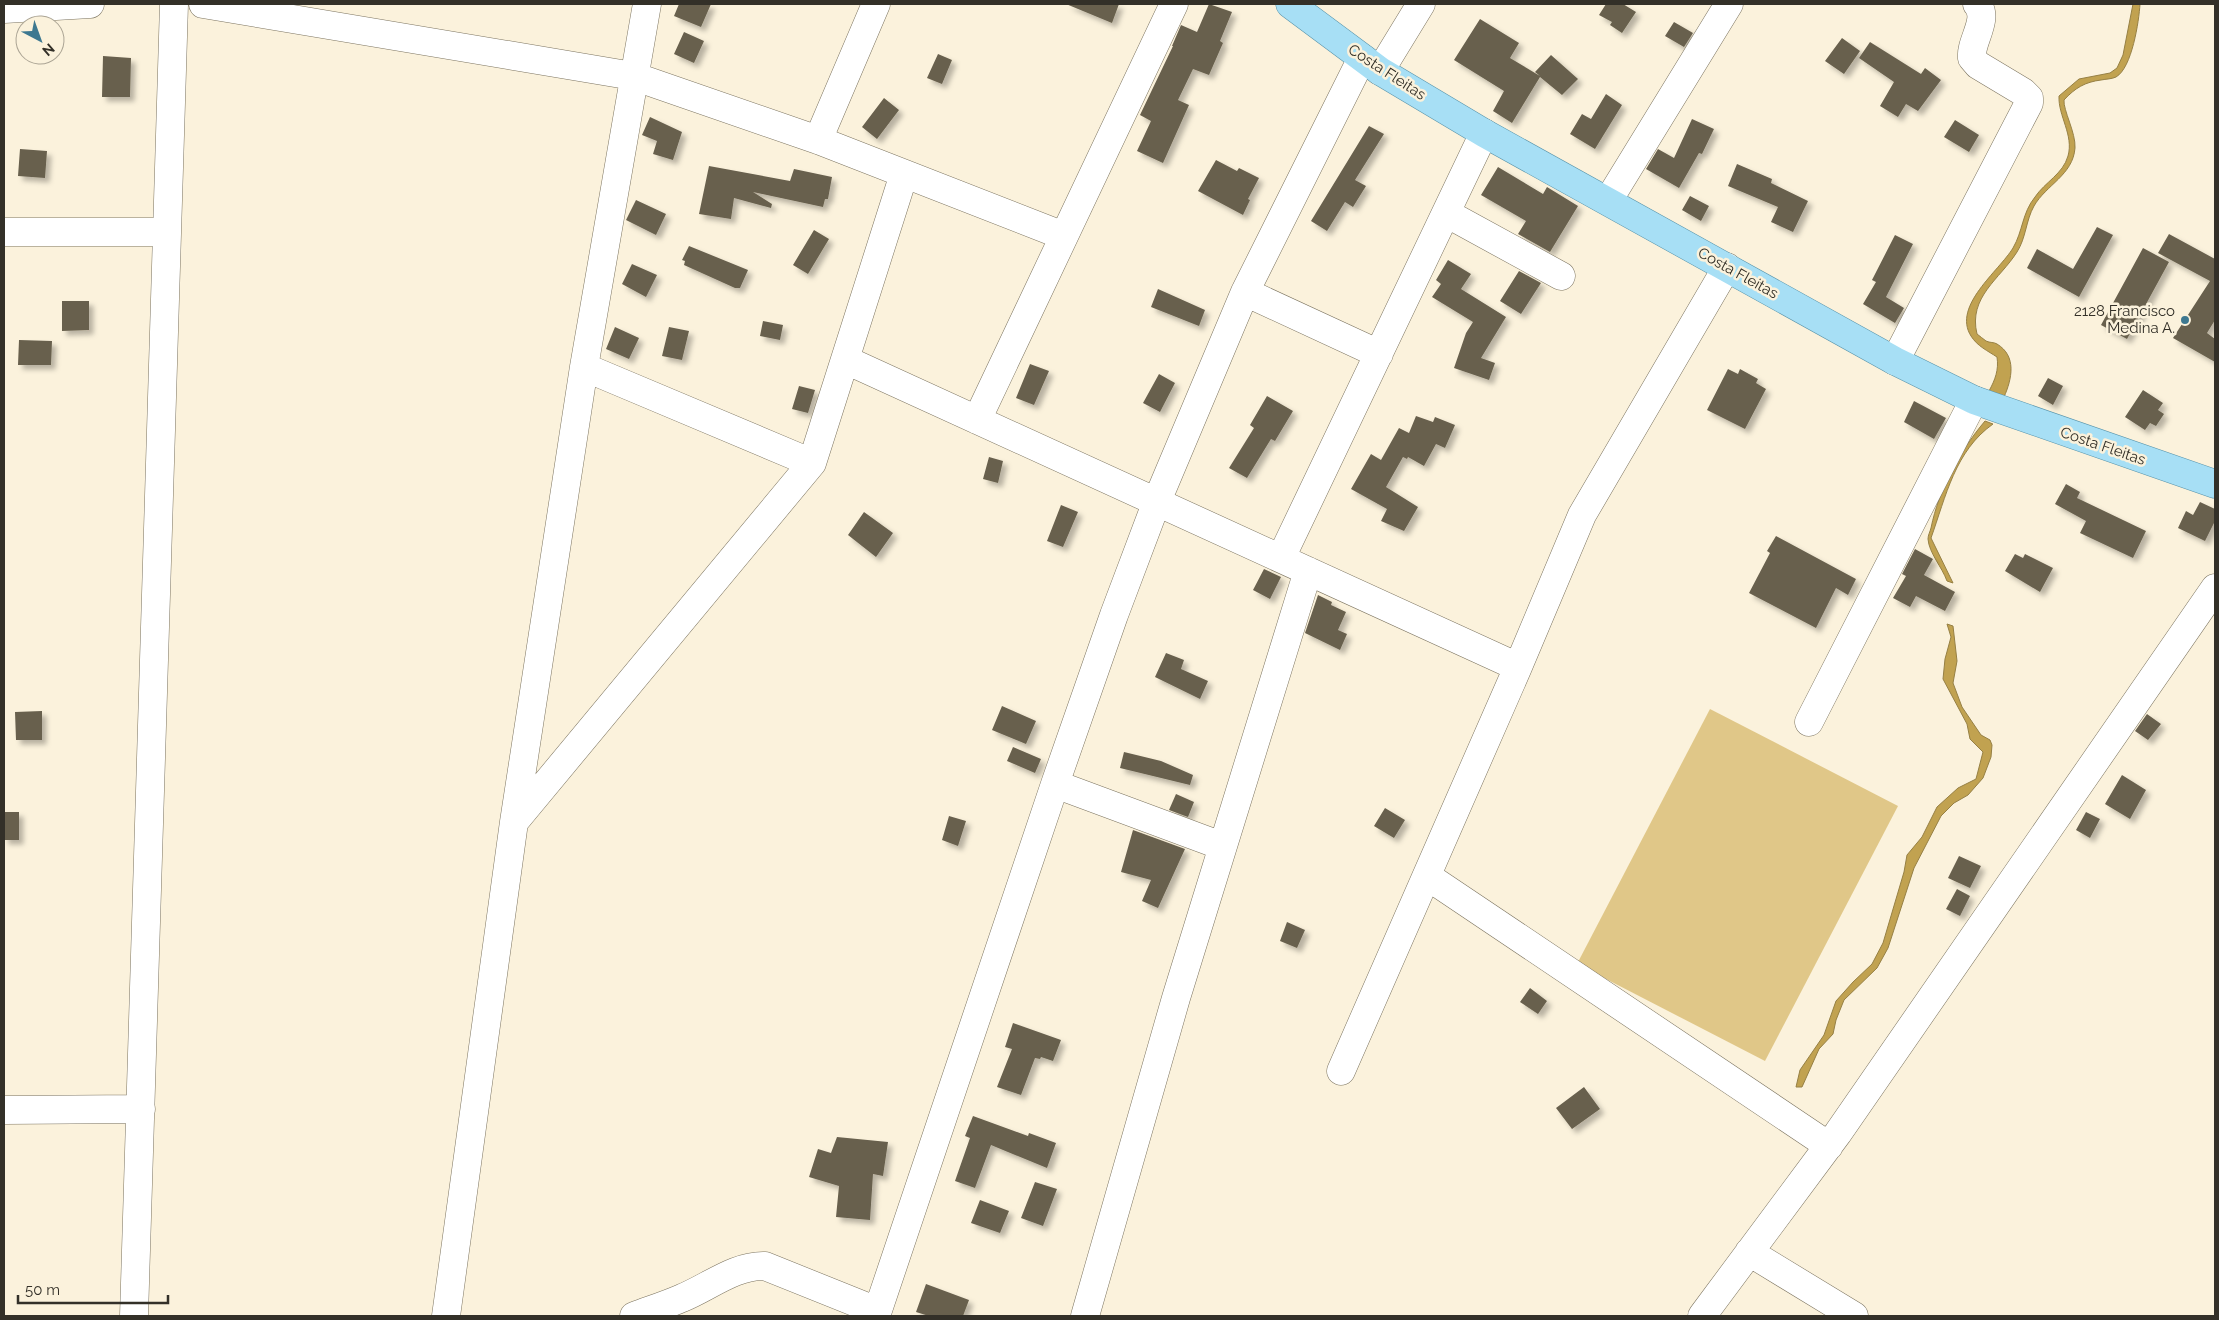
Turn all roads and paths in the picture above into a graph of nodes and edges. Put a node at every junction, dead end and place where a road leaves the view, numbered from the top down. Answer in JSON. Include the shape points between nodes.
{"nodes":[{"id":1,"x":90,"y":4,"type":"edge"},
{"id":2,"x":174,"y":4,"type":"edge"},
{"id":3,"x":203,"y":4,"type":"edge"},
{"id":4,"x":647,"y":4,"type":"edge"},
{"id":5,"x":876,"y":4,"type":"edge"},
{"id":6,"x":1174,"y":4,"type":"edge"},
{"id":7,"x":1290,"y":4,"type":"edge"},
{"id":8,"x":1421,"y":4,"type":"edge"},
{"id":9,"x":1728,"y":4,"type":"edge"},
{"id":10,"x":1977,"y":4,"type":"edge"},
{"id":11,"x":4,"y":9,"type":"edge"},
{"id":12,"x":1371,"y":64,"type":"junction"},
{"id":13,"x":633,"y":76,"type":"junction"},
{"id":14,"x":1484,"y":133,"type":"junction"},
{"id":15,"x":818,"y":140,"type":"junction"},
{"id":16,"x":904,"y":174,"type":"junction"},
{"id":17,"x":1608,"y":201,"type":"junction"},
{"id":18,"x":1446,"y":213,"type":"junction"},
{"id":19,"x":4,"y":232,"type":"edge"},
{"id":20,"x":167,"y":232,"type":"junction"},
{"id":21,"x":1064,"y":236,"type":"junction"},
{"id":22,"x":1726,"y":267,"type":"junction"},
{"id":23,"x":1561,"y":276,"type":"dead end"},
{"id":24,"x":1245,"y":292,"type":"junction"},
{"id":25,"x":1379,"y":354,"type":"junction"},
{"id":26,"x":846,"y":360,"type":"junction"},
{"id":27,"x":1895,"y":360,"type":"junction"},
{"id":28,"x":584,"y":368,"type":"junction"},
{"id":29,"x":1974,"y":400,"type":"junction"},
{"id":30,"x":977,"y":420,"type":"junction"},
{"id":31,"x":812,"y":464,"type":"junction"},
{"id":32,"x":2215,"y":484,"type":"edge"},
{"id":33,"x":1157,"y":501,"type":"junction"},
{"id":34,"x":1281,"y":558,"type":"junction"},
{"id":35,"x":1308,"y":571,"type":"junction"},
{"id":36,"x":2215,"y":588,"type":"edge"},
{"id":37,"x":1518,"y":667,"type":"junction"},
{"id":38,"x":1809,"y":722,"type":"dead end"},
{"id":39,"x":1055,"y":784,"type":"junction"},
{"id":40,"x":514,"y":822,"type":"junction"},
{"id":41,"x":1222,"y":846,"type":"junction"},
{"id":42,"x":1427,"y":876,"type":"junction"},
{"id":43,"x":1341,"y":1071,"type":"dead end"},
{"id":44,"x":4,"y":1110,"type":"edge"},
{"id":45,"x":141,"y":1110,"type":"junction"},
{"id":46,"x":1829,"y":1146,"type":"junction"},
{"id":47,"x":1749,"y":1252,"type":"junction"},
{"id":48,"x":876,"y":1314,"type":"edge"},
{"id":49,"x":134,"y":1316,"type":"edge"},
{"id":50,"x":446,"y":1316,"type":"edge"},
{"id":51,"x":634,"y":1316,"type":"edge"},
{"id":52,"x":1086,"y":1316,"type":"edge"},
{"id":53,"x":1702,"y":1316,"type":"edge"},
{"id":54,"x":1854,"y":1316,"type":"edge"}],
"edges":[{"from":1,"to":11,"type":"street"},
{"from":2,"to":20,"type":"street"},
{"from":3,"to":13,"type":"street"},
{"from":4,"to":13,"type":"street"},
{"from":5,"to":15,"type":"street"},
{"from":6,"to":21,"type":"street"},
{"from":7,"to":12,"type":"main road","name":"Costa Fleitas"},
{"from":8,"to":12,"type":"street"},
{"from":9,"to":17,"type":"street"},
{"from":10,"to":27,"type":"street","via":[[1982,18],[1972,58],[2023,92],[2029,103]]},
{"from":12,"to":14,"type":"main road","name":"Costa Fleitas"},
{"from":12,"to":24,"type":"street"},
{"from":13,"to":15,"type":"street"},
{"from":13,"to":28,"type":"street"},
{"from":14,"to":17,"type":"main road","name":"Costa Fleitas"},
{"from":14,"to":18,"type":"street"},
{"from":15,"to":16,"type":"street"},
{"from":16,"to":21,"type":"street"},
{"from":16,"to":26,"type":"street"},
{"from":17,"to":22,"type":"main road","name":"Costa Fleitas"},
{"from":18,"to":23,"type":"street"},
{"from":18,"to":25,"type":"street"},
{"from":19,"to":20,"type":"street"},
{"from":20,"to":45,"type":"street"},
{"from":21,"to":30,"type":"street"},
{"from":22,"to":27,"type":"main road","name":"Costa Fleitas"},
{"from":22,"to":37,"type":"street","via":[[1582,515]]},
{"from":24,"to":25,"type":"street"},
{"from":24,"to":33,"type":"street"},
{"from":25,"to":34,"type":"street"},
{"from":26,"to":30,"type":"street"},
{"from":26,"to":31,"type":"street"},
{"from":27,"to":29,"type":"main road","name":"Costa Fleitas"},
{"from":28,"to":31,"type":"street"},
{"from":28,"to":40,"type":"street"},
{"from":29,"to":32,"type":"main road","name":"Costa Fleitas"},
{"from":29,"to":38,"type":"street"},
{"from":30,"to":33,"type":"street"},
{"from":31,"to":40,"type":"street"},
{"from":33,"to":34,"type":"street"},
{"from":33,"to":39,"type":"street"},
{"from":34,"to":35,"type":"street"},
{"from":35,"to":37,"type":"street"},
{"from":35,"to":41,"type":"street"},
{"from":36,"to":46,"type":"street"},
{"from":37,"to":42,"type":"street"},
{"from":39,"to":41,"type":"street"},
{"from":39,"to":48,"type":"street"},
{"from":40,"to":50,"type":"street"},
{"from":41,"to":52,"type":"street"},
{"from":42,"to":43,"type":"street"},
{"from":42,"to":46,"type":"street"},
{"from":44,"to":45,"type":"street"},
{"from":45,"to":49,"type":"street"},
{"from":46,"to":47,"type":"street"},
{"from":47,"to":53,"type":"street"},
{"from":47,"to":54,"type":"street"},
{"from":48,"to":51,"type":"street","via":[[765,1266],[754,1266]]}]}
